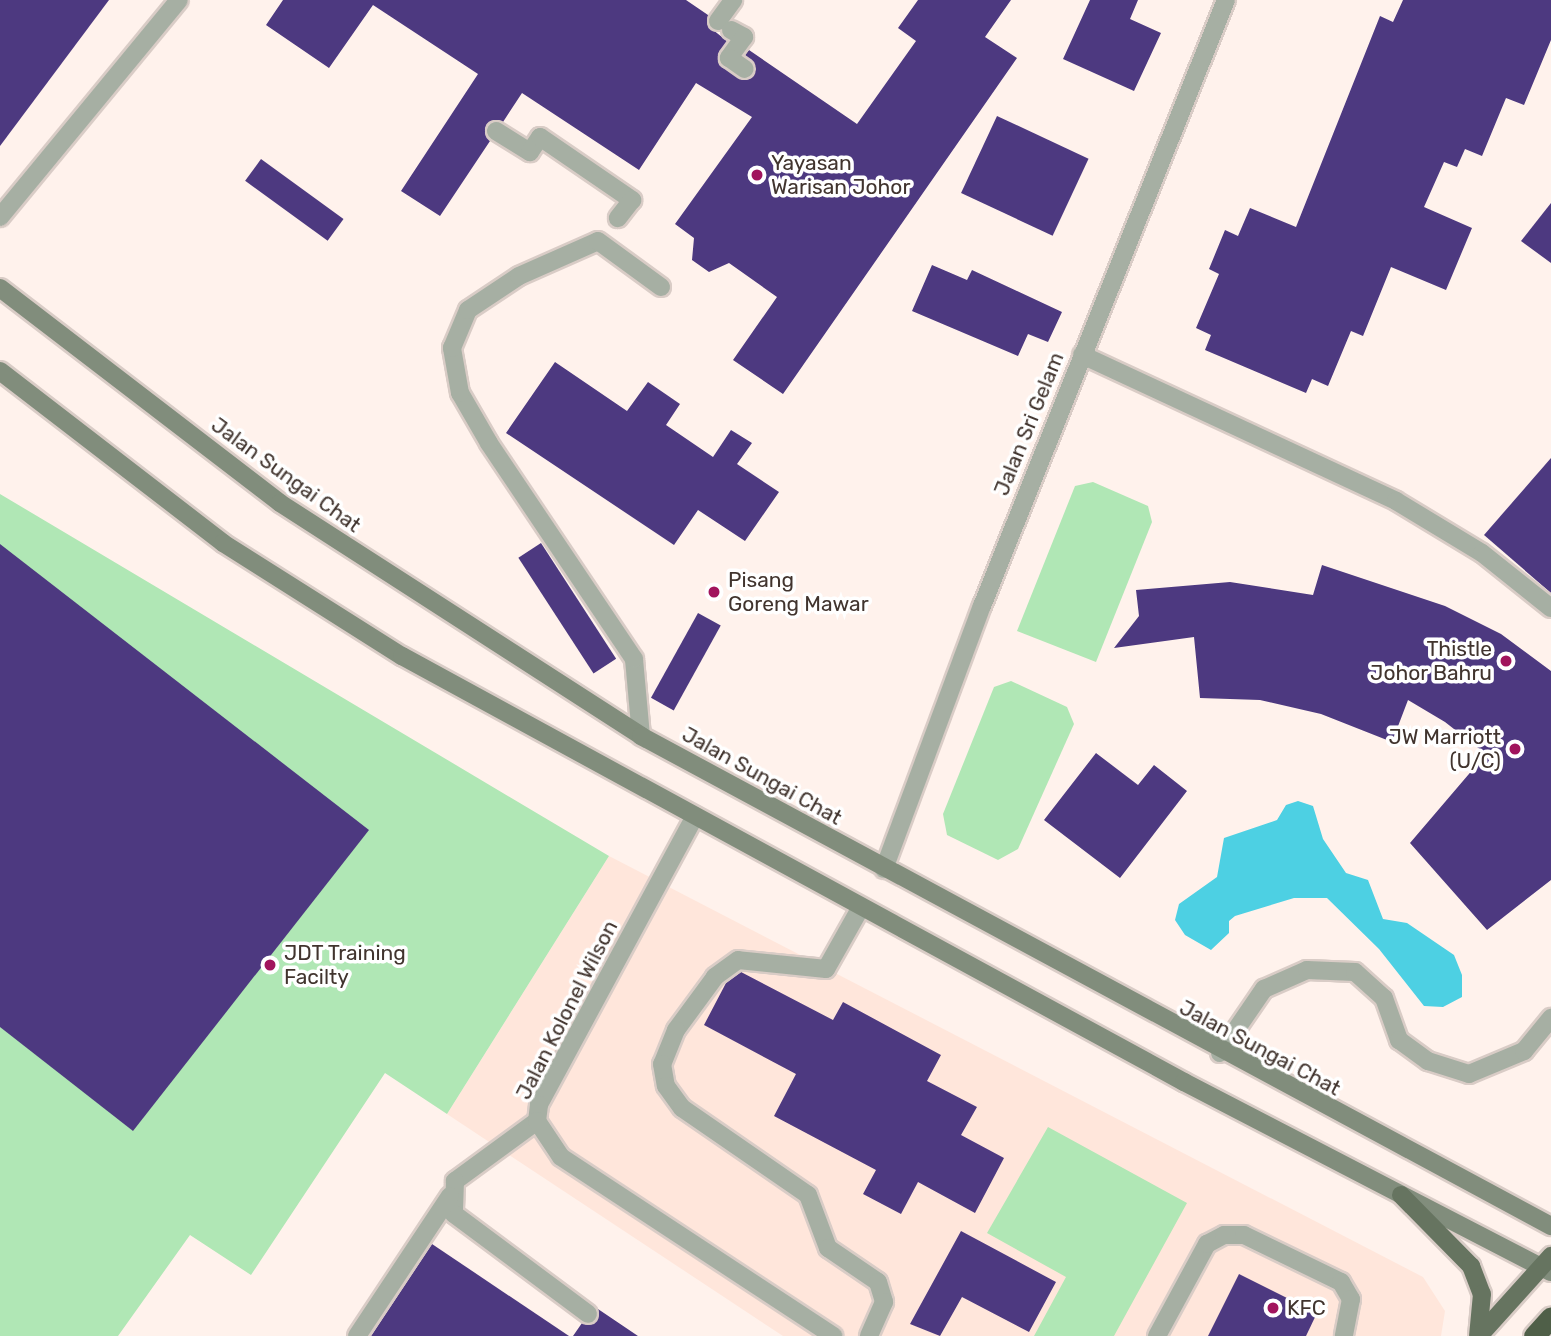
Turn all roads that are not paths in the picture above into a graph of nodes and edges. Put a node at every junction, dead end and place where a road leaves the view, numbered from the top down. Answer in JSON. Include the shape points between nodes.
{"nodes":[{"id":1,"x":179,"y":0,"type":"edge"},
{"id":2,"x":733,"y":0,"type":"edge"},
{"id":3,"x":1226,"y":0,"type":"edge"},
{"id":4,"x":745,"y":69,"type":"dead end"},
{"id":5,"x":496,"y":131,"type":"dead end"},
{"id":6,"x":0,"y":217,"type":"edge"},
{"id":7,"x":618,"y":218,"type":"dead end"},
{"id":8,"x":661,"y":287,"type":"dead end"},
{"id":9,"x":0,"y":288,"type":"edge"},
{"id":10,"x":1082,"y":355,"type":"junction"},
{"id":11,"x":0,"y":371,"type":"edge"},
{"id":12,"x":1551,"y":608,"type":"edge"},
{"id":13,"x":640,"y":736,"type":"junction"},
{"id":14,"x":695,"y":816,"type":"junction"},
{"id":15,"x":884,"y":869,"type":"junction"},
{"id":16,"x":861,"y":907,"type":"junction"},
{"id":17,"x":1551,"y":1018,"type":"edge"},
{"id":18,"x":1220,"y":1053,"type":"junction"},
{"id":19,"x":537,"y":1121,"type":"junction"},
{"id":20,"x":1401,"y":1195,"type":"junction"},
{"id":21,"x":450,"y":1196,"type":"junction"},
{"id":22,"x":1551,"y":1226,"type":"edge"},
{"id":23,"x":1548,"y":1265,"type":"edge"},
{"id":24,"x":587,"y":1314,"type":"dead end"},
{"id":25,"x":1551,"y":1317,"type":"edge"},
{"id":26,"x":357,"y":1336,"type":"edge"},
{"id":27,"x":834,"y":1336,"type":"edge"},
{"id":28,"x":869,"y":1336,"type":"edge"},
{"id":29,"x":1157,"y":1336,"type":"edge"},
{"id":30,"x":1344,"y":1336,"type":"edge"},
{"id":31,"x":1478,"y":1336,"type":"edge"},
{"id":32,"x":1534,"y":1336,"type":"edge"}],
"edges":[{"from":1,"to":6,"type":"street"},
{"from":2,"to":4,"type":"street","via":[[725,26],[744,37],[729,58]]},
{"from":3,"to":10,"type":"street","name":"Jalan Sri Gelam"},
{"from":5,"to":7,"type":"street","via":[[530,152],[540,137],[632,200]]},
{"from":8,"to":13,"type":"street","via":[[598,241],[520,276],[468,310],[452,348],[460,393],[483,433],[634,659]]},
{"from":9,"to":13,"type":"main road","name":"Jalan Sungai Chat","via":[[280,503]]},
{"from":10,"to":12,"type":"street","via":[[1396,500],[1482,553]]},
{"from":10,"to":15,"type":"street","name":"Jalan Sri Gelam"},
{"from":11,"to":14,"type":"main road","via":[[223,544],[402,656]]},
{"from":13,"to":15,"type":"main road","name":"Jalan Sungai Chat"},
{"from":14,"to":16,"type":"main road"},
{"from":14,"to":19,"type":"street","name":"Jalan Kolonel Wilson","via":[[539,1105]]},
{"from":15,"to":18,"type":"main road","name":"Jalan Sungai Chat"},
{"from":16,"to":20,"type":"main road"},
{"from":16,"to":28,"type":"street","via":[[825,969],[738,960],[715,976],[676,1030],[662,1063],[666,1086],[682,1108],[808,1195],[828,1248],[878,1282],[884,1302]]},
{"from":17,"to":18,"type":"street","via":[[1524,1051],[1469,1074],[1428,1061],[1399,1040],[1384,998],[1355,972],[1307,971],[1264,989]]},
{"from":18,"to":22,"type":"main road","name":"Jalan Sungai Chat"},
{"from":19,"to":21,"type":"street","via":[[455,1181]]},
{"from":19,"to":27,"type":"street","name":"Jalan Kolonel Wilson","via":[[561,1157]]},
{"from":20,"to":23,"type":"main road"},
{"from":20,"to":31,"type":"main road","via":[[1471,1266],[1482,1294]]},
{"from":21,"to":24,"type":"street","via":[[454,1214]]},
{"from":21,"to":26,"type":"street"},
{"from":23,"to":31,"type":"main road"},
{"from":25,"to":32,"type":"highway"},
{"from":29,"to":30,"type":"street","via":[[1207,1244],[1224,1235],[1244,1235],[1341,1282],[1351,1299]]}]}
